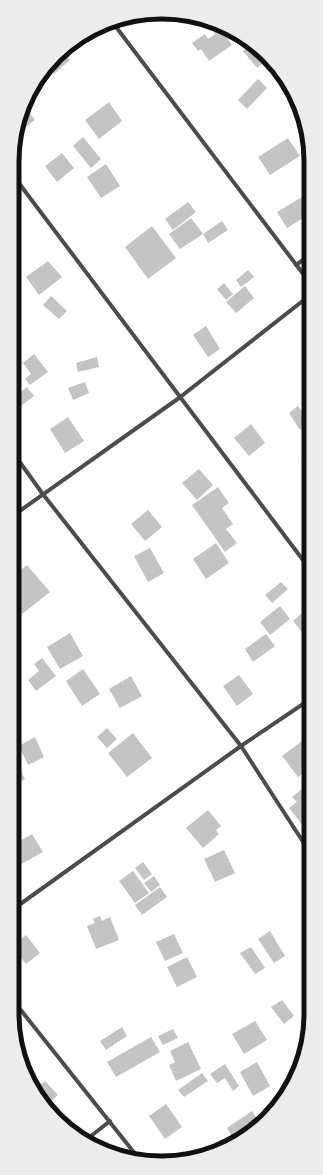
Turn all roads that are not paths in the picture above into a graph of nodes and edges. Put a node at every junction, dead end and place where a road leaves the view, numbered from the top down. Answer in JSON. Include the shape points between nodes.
{"nodes":[{"id":1,"x":116,"y":27,"type":"edge"},
{"id":2,"x":19,"y":183,"type":"edge"},
{"id":3,"x":304,"y":259,"type":"edge"},
{"id":4,"x":296,"y":265,"type":"junction"},
{"id":5,"x":304,"y":275,"type":"edge"},
{"id":6,"x":304,"y":301,"type":"edge"},
{"id":7,"x":179,"y":398,"type":"junction"},
{"id":8,"x":19,"y":461,"type":"edge"},
{"id":9,"x":42,"y":493,"type":"junction"},
{"id":10,"x":19,"y":511,"type":"edge"},
{"id":11,"x":304,"y":561,"type":"edge"},
{"id":12,"x":304,"y":703,"type":"edge"},
{"id":13,"x":241,"y":746,"type":"junction"},
{"id":14,"x":304,"y":845,"type":"edge"},
{"id":15,"x":19,"y":905,"type":"edge"},
{"id":16,"x":19,"y":1008,"type":"edge"},
{"id":17,"x":110,"y":1122,"type":"junction"},
{"id":18,"x":90,"y":1137,"type":"edge"},
{"id":19,"x":135,"y":1153,"type":"edge"}],
"edges":[{"from":1,"to":4,"type":"street"},
{"from":2,"to":7,"type":"street"},
{"from":3,"to":4,"type":"street"},
{"from":4,"to":5,"type":"street"},
{"from":6,"to":7,"type":"street"},
{"from":7,"to":9,"type":"street"},
{"from":7,"to":11,"type":"street"},
{"from":8,"to":9,"type":"street"},
{"from":9,"to":10,"type":"street"},
{"from":9,"to":13,"type":"street"},
{"from":12,"to":13,"type":"street"},
{"from":13,"to":14,"type":"street"},
{"from":13,"to":15,"type":"street"},
{"from":16,"to":17,"type":"street"},
{"from":17,"to":18,"type":"street"},
{"from":17,"to":19,"type":"street"}]}
